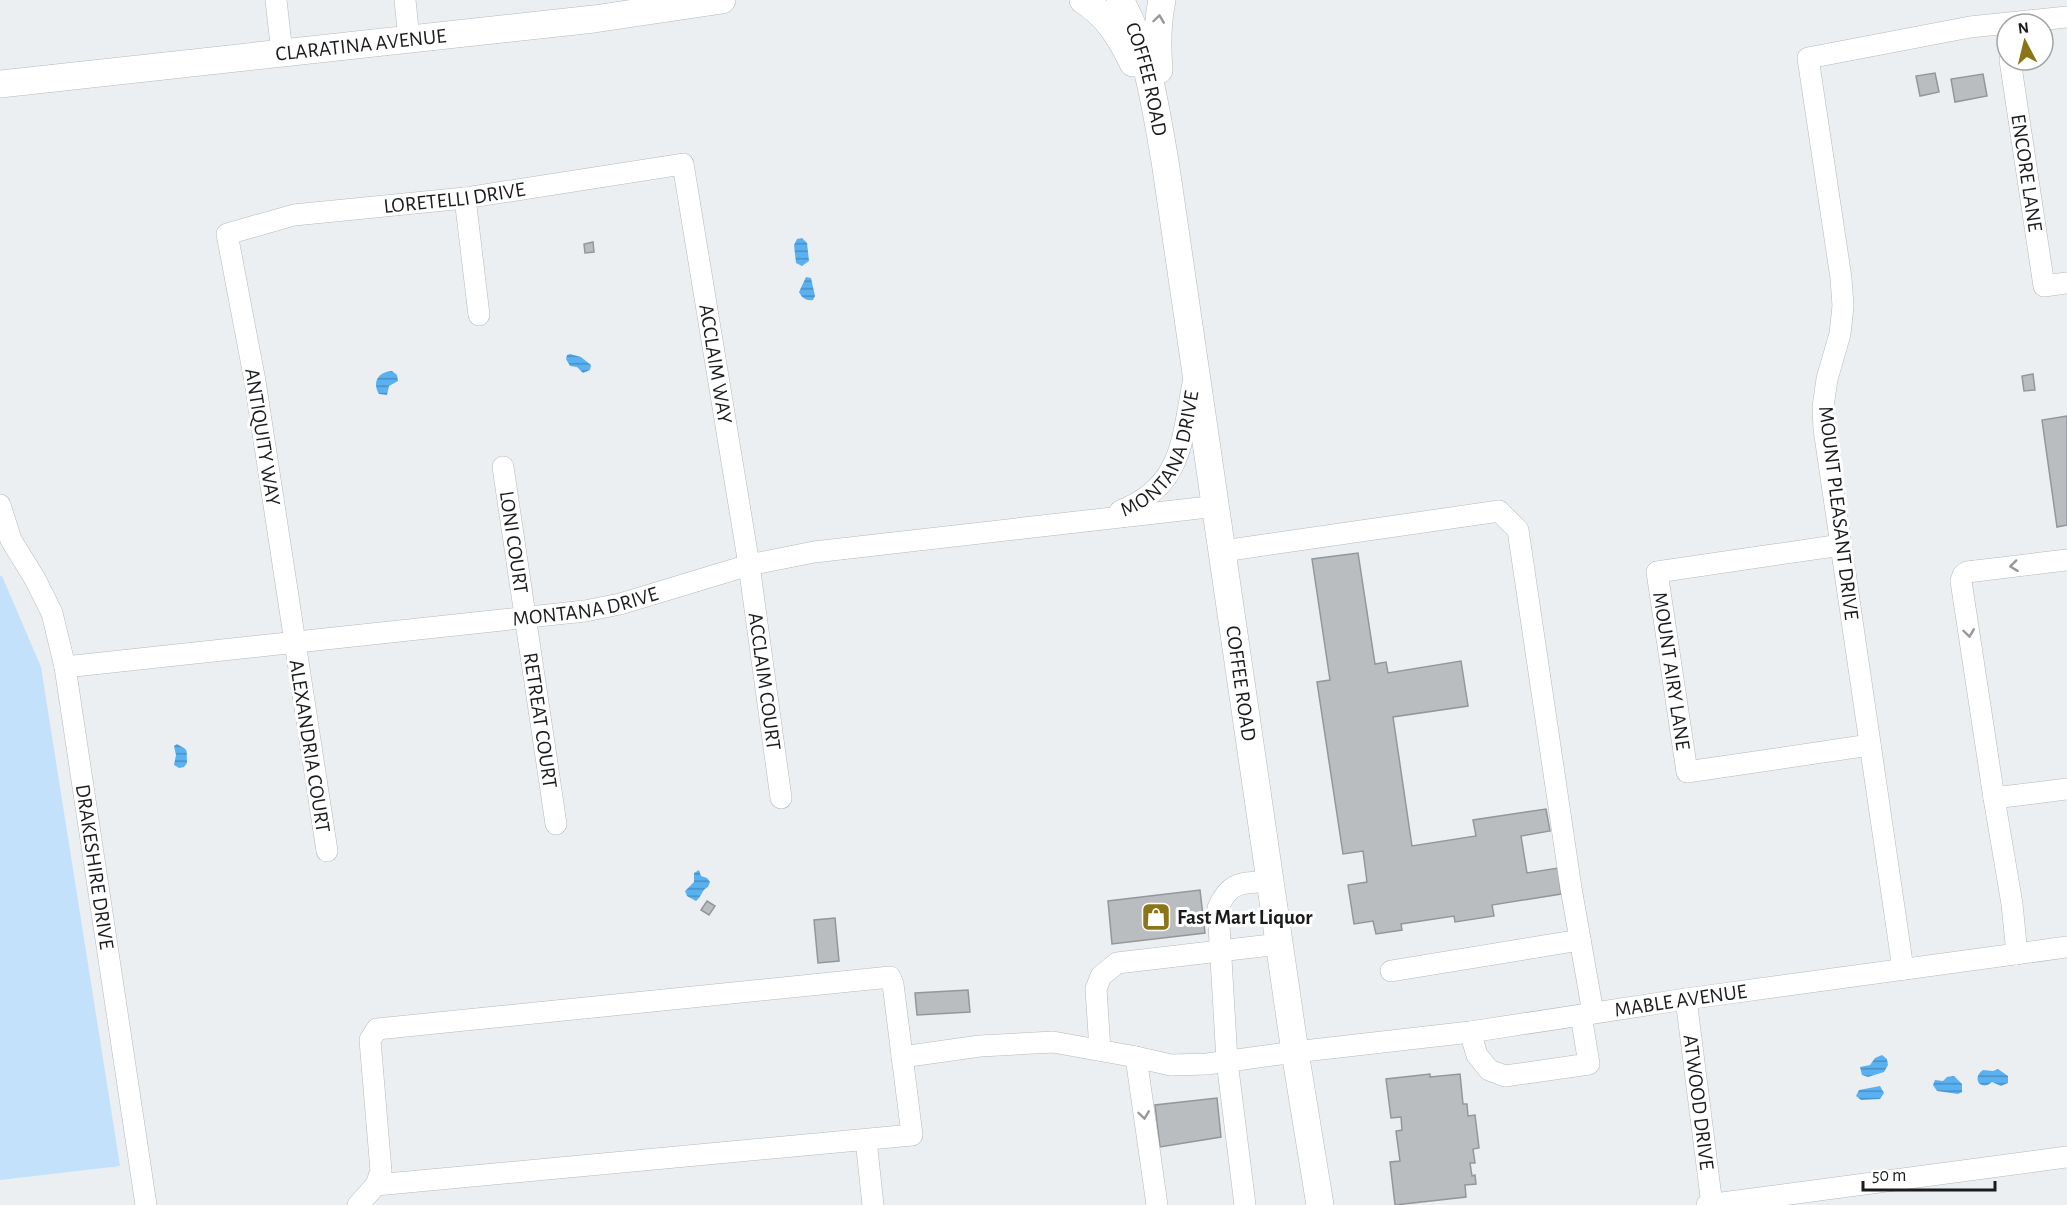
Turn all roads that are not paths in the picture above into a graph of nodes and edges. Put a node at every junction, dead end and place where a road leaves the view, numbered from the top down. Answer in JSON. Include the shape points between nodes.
{"nodes":[{"id":1,"x":276,"y":0,"type":"edge"},
{"id":2,"x":405,"y":0,"type":"edge"},
{"id":3,"x":722,"y":0,"type":"edge"},
{"id":4,"x":1083,"y":0,"type":"edge"},
{"id":5,"x":1120,"y":0,"type":"edge"},
{"id":6,"x":1162,"y":0,"type":"edge"},
{"id":7,"x":1995,"y":32,"type":"edge"},
{"id":8,"x":409,"y":39,"type":"junction"},
{"id":9,"x":282,"y":53,"type":"junction"},
{"id":10,"x":2012,"y":72,"type":"edge"},
{"id":11,"x":0,"y":84,"type":"edge"},
{"id":12,"x":1166,"y":161,"type":"junction"},
{"id":13,"x":683,"y":164,"type":"joint"},
{"id":14,"x":465,"y":198,"type":"junction"},
{"id":15,"x":227,"y":234,"type":"joint"},
{"id":16,"x":2067,"y":283,"type":"edge"},
{"id":17,"x":479,"y":315,"type":"dead end"},
{"id":18,"x":1196,"y":368,"type":"junction"},
{"id":19,"x":503,"y":467,"type":"dead end"},
{"id":20,"x":0,"y":505,"type":"edge"},
{"id":21,"x":1217,"y":506,"type":"junction"},
{"id":22,"x":1100,"y":519,"type":"junction"},
{"id":23,"x":6,"y":542,"type":"edge"},
{"id":24,"x":1841,"y":545,"type":"junction"},
{"id":25,"x":1223,"y":551,"type":"junction"},
{"id":26,"x":2067,"y":560,"type":"edge"},
{"id":27,"x":749,"y":565,"type":"junction"},
{"id":28,"x":525,"y":617,"type":"junction"},
{"id":29,"x":293,"y":641,"type":"junction"},
{"id":30,"x":65,"y":667,"type":"junction"},
{"id":31,"x":1870,"y":745,"type":"junction"},
{"id":32,"x":2067,"y":789,"type":"edge"},
{"id":33,"x":781,"y":798,"type":"dead end"},
{"id":34,"x":1994,"y":798,"type":"junction"},
{"id":35,"x":556,"y":824,"type":"dead end"},
{"id":36,"x":327,"y":851,"type":"dead end"},
{"id":37,"x":1271,"y":881,"type":"junction"},
{"id":38,"x":1580,"y":940,"type":"junction"},
{"id":39,"x":1280,"y":944,"type":"junction"},
{"id":40,"x":2067,"y":947,"type":"edge"},
{"id":41,"x":1220,"y":951,"type":"junction"},
{"id":42,"x":2017,"y":954,"type":"junction"},
{"id":43,"x":1903,"y":969,"type":"junction"},
{"id":44,"x":1391,"y":971,"type":"dead end"},
{"id":45,"x":1686,"y":999,"type":"junction"},
{"id":46,"x":1587,"y":1014,"type":"junction"},
{"id":47,"x":1470,"y":1032,"type":"junction"},
{"id":48,"x":1100,"y":1050,"type":"junction"},
{"id":49,"x":1295,"y":1052,"type":"junction"},
{"id":50,"x":1136,"y":1057,"type":"junction"},
{"id":51,"x":902,"y":1058,"type":"junction"},
{"id":52,"x":1227,"y":1061,"type":"junction"},
{"id":53,"x":866,"y":1140,"type":"junction"},
{"id":54,"x":2067,"y":1156,"type":"edge"},
{"id":55,"x":376,"y":1185,"type":"junction"},
{"id":56,"x":146,"y":1205,"type":"edge"},
{"id":57,"x":358,"y":1205,"type":"edge"},
{"id":58,"x":873,"y":1205,"type":"edge"},
{"id":59,"x":1157,"y":1205,"type":"edge"},
{"id":60,"x":1245,"y":1205,"type":"edge"},
{"id":61,"x":1320,"y":1205,"type":"edge"},
{"id":62,"x":1707,"y":1205,"type":"edge"},
{"id":63,"x":1712,"y":1205,"type":"edge"}],
"edges":[{"from":1,"to":9,"type":"street"},
{"from":2,"to":8,"type":"street"},
{"from":3,"to":8,"type":"main road","name":"CLARATINA AVENUE","via":[[594,20]]},
{"from":4,"to":12,"type":"main road","via":[[1123,42],[1136,69]]},
{"from":5,"to":12,"type":"main road","name":"COFFEE ROAD","via":[[1144,56]]},
{"from":12,"to":6,"type":"main road","name":"COFFEE ROAD","one_way":true,"via":[[1157,48]]},
{"from":7,"to":24,"type":"street","name":"MOUNT PLEASANT DRIVE","via":[[1900,39],[1809,58],[1843,306],[1824,407]]},
{"from":8,"to":9,"type":"main road","name":"CLARATINA AVENUE"},
{"from":9,"to":11,"type":"main road","name":"CLARATINA AVENUE"},
{"from":10,"to":16,"type":"street","name":"ENCORE LANE","via":[[2044,286]]},
{"from":12,"to":18,"type":"main road","name":"COFFEE ROAD"},
{"from":13,"to":14,"type":"street","name":"LORETELLI DRIVE"},
{"from":13,"to":27,"type":"street","name":"ACCLAIM WAY"},
{"from":14,"to":15,"type":"street","name":"LORETELLI DRIVE","via":[[294,215]]},
{"from":14,"to":17,"type":"street"},
{"from":15,"to":29,"type":"street","name":"ANTIQUITY WAY","via":[[255,381]]},
{"from":18,"to":21,"type":"main road","name":"COFFEE ROAD"},
{"from":18,"to":22,"type":"street","name":"MONTANA DRIVE","via":[[1174,467],[1154,493],[1134,506]]},
{"from":19,"to":28,"type":"street","name":"LONI COURT"},
{"from":20,"to":23,"type":"street","name":"DRAKESHIRE DRIVE"},
{"from":21,"to":22,"type":"street","name":"MONTANA DRIVE"},
{"from":21,"to":25,"type":"main road","name":"COFFEE ROAD"},
{"from":22,"to":27,"type":"street","name":"MONTANA DRIVE","via":[[869,544]]},
{"from":23,"to":30,"type":"street","name":"DRAKESHIRE DRIVE","via":[[35,579],[52,613]]},
{"from":24,"to":31,"type":"street","name":"MOUNT PLEASANT DRIVE"},
{"from":24,"to":31,"type":"street","name":"MOUNT AIRY LANE","via":[[1657,572],[1686,772]]},
{"from":25,"to":37,"type":"main road","name":"COFFEE ROAD"},
{"from":25,"to":38,"type":"street","via":[[1499,511],[1518,530]]},
{"from":26,"to":34,"type":"street","one_way":true,"via":[[1967,572],[1961,581]]},
{"from":27,"to":28,"type":"street","name":"MONTANA DRIVE","via":[[620,604]]},
{"from":27,"to":33,"type":"street","name":"ACCLAIM COURT"},
{"from":28,"to":29,"type":"street","name":"MONTANA DRIVE"},
{"from":28,"to":35,"type":"street","name":"RETREAT COURT"},
{"from":29,"to":30,"type":"street","name":"MONTANA DRIVE"},
{"from":29,"to":36,"type":"street","name":"ALEXANDRIA COURT"},
{"from":30,"to":56,"type":"street","name":"DRAKESHIRE DRIVE"},
{"from":31,"to":43,"type":"street","name":"MOUNT PLEASANT DRIVE"},
{"from":32,"to":34,"type":"street"},
{"from":34,"to":42,"type":"street"},
{"from":37,"to":39,"type":"main road","name":"COFFEE ROAD"},
{"from":37,"to":41,"type":"street","via":[[1234,885],[1224,894],[1218,909]]},
{"from":38,"to":44,"type":"street"},
{"from":38,"to":46,"type":"street"},
{"from":39,"to":41,"type":"street"},
{"from":39,"to":49,"type":"main road","name":"COFFEE ROAD"},
{"from":40,"to":42,"type":"street","name":"MABLE AVENUE"},
{"from":41,"to":48,"type":"street","via":[[1117,963],[1101,976],[1096,989]]},
{"from":41,"to":52,"type":"street"},
{"from":42,"to":43,"type":"street","name":"MABLE AVENUE"},
{"from":43,"to":45,"type":"street","name":"MABLE AVENUE"},
{"from":45,"to":46,"type":"street","name":"MABLE AVENUE"},
{"from":45,"to":63,"type":"street","name":"ATWOOD DRIVE"},
{"from":46,"to":47,"type":"street","name":"MABLE AVENUE"},
{"from":46,"to":47,"type":"street","via":[[1589,1064],[1505,1076],[1489,1070],[1477,1055]]},
{"from":47,"to":49,"type":"street","name":"MABLE AVENUE"},
{"from":48,"to":50,"type":"street","name":"MABLE AVENUE"},
{"from":48,"to":51,"type":"street","name":"MABLE AVENUE","via":[[1053,1042],[980,1046]]},
{"from":49,"to":52,"type":"street","name":"MABLE AVENUE"},
{"from":49,"to":61,"type":"main road","name":"COFFEE ROAD"},
{"from":50,"to":52,"type":"street","name":"MABLE AVENUE","via":[[1171,1065]]},
{"from":50,"to":59,"type":"street","one_way":true},
{"from":51,"to":53,"type":"street","via":[[912,1135]]},
{"from":51,"to":55,"type":"street","via":[[890,977],[377,1029],[370,1040],[381,1171]]},
{"from":52,"to":60,"type":"street"},
{"from":53,"to":55,"type":"street"},
{"from":53,"to":58,"type":"street"},
{"from":54,"to":63,"type":"street"},
{"from":55,"to":57,"type":"street"},
{"from":62,"to":63,"type":"street"}]}
